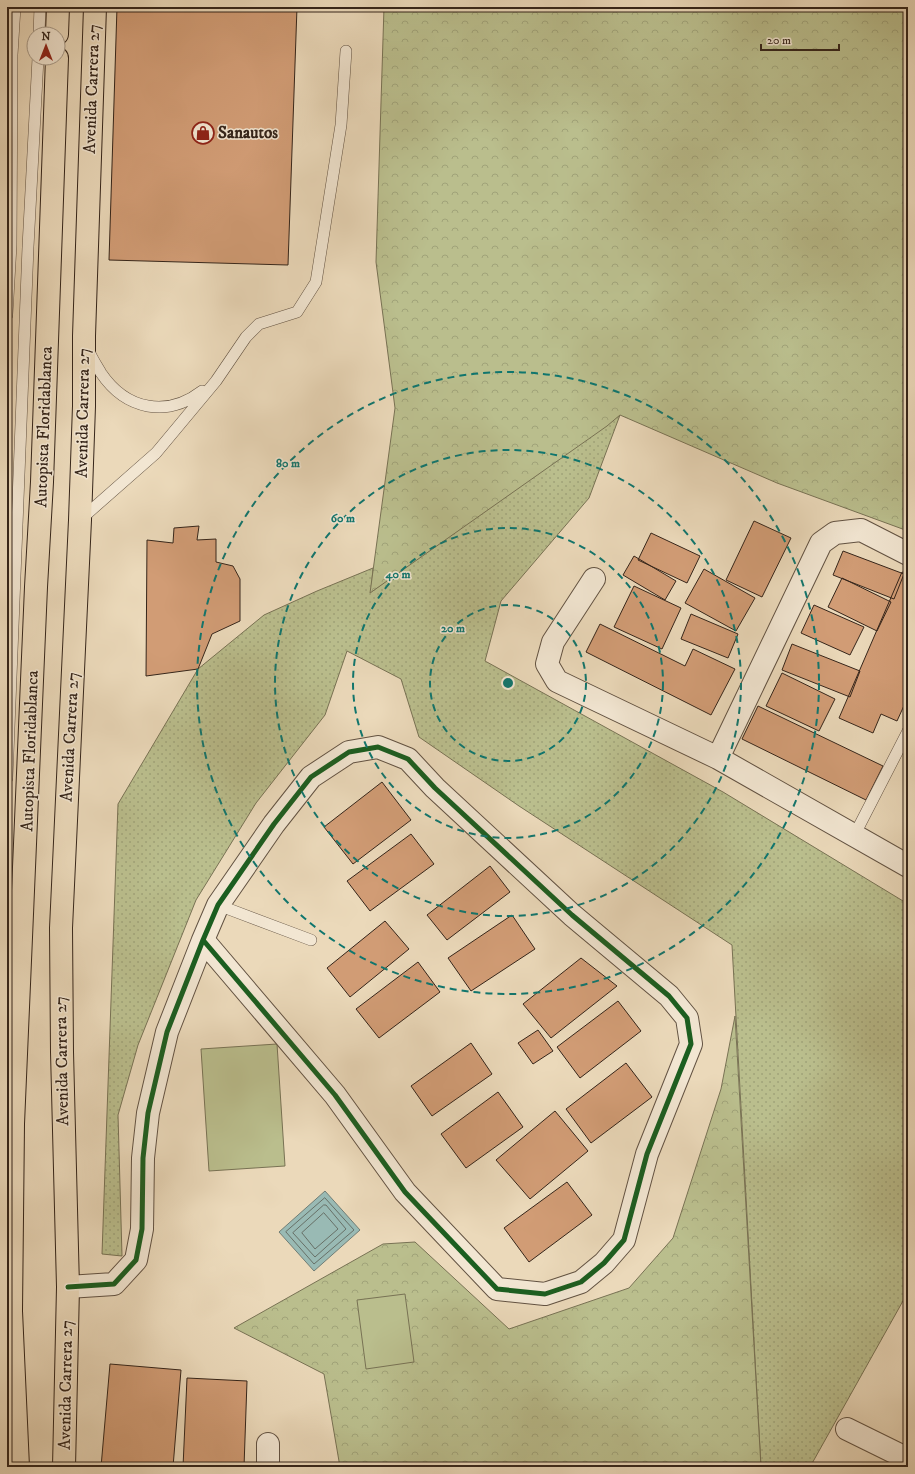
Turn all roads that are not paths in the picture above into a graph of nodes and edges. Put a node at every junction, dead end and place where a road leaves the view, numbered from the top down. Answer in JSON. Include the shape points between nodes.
{"nodes":[{"id":1,"x":15,"y":7,"type":"edge"},
{"id":2,"x":40,"y":7,"type":"edge"},
{"id":3,"x":58,"y":7,"type":"edge"},
{"id":4,"x":95,"y":7,"type":"edge"},
{"id":5,"x":39,"y":26,"type":"edge"},
{"id":6,"x":57,"y":26,"type":"edge"},
{"id":7,"x":346,"y":51,"type":"dead end"},
{"id":8,"x":38,"y":66,"type":"edge"},
{"id":9,"x":56,"y":66,"type":"edge"},
{"id":10,"x":7,"y":315,"type":"edge"},
{"id":11,"x":84,"y":336,"type":"junction"},
{"id":12,"x":216,"y":380,"type":"junction"},
{"id":13,"x":80,"y":520,"type":"junction"},
{"id":14,"x":908,"y":554,"type":"edge"},
{"id":15,"x":594,"y":579,"type":"dead end"},
{"id":16,"x":908,"y":731,"type":"edge"},
{"id":17,"x":718,"y":758,"type":"junction"},
{"id":18,"x":7,"y":778,"type":"edge"},
{"id":19,"x":854,"y":836,"type":"junction"},
{"id":20,"x":908,"y":866,"type":"edge"},
{"id":21,"x":218,"y":905,"type":"junction"},
{"id":22,"x":203,"y":940,"type":"junction"},
{"id":23,"x":311,"y":940,"type":"dead end"},
{"id":24,"x":68,"y":1287,"type":"junction"},
{"id":25,"x":847,"y":1429,"type":"dead end"},
{"id":26,"x":268,"y":1444,"type":"dead end"},
{"id":27,"x":908,"y":1459,"type":"edge"},
{"id":28,"x":18,"y":1467,"type":"edge"},
{"id":29,"x":64,"y":1467,"type":"edge"},
{"id":30,"x":268,"y":1467,"type":"edge"}],
"edges":[{"from":1,"to":10,"type":"lane","via":[[12,55],[11,245]]},
{"from":2,"to":5,"type":"lane"},
{"from":3,"to":6,"type":"highway"},
{"from":4,"to":11,"type":"highway","name":"Avenida Carrera 27"},
{"from":7,"to":12,"type":"lane","via":[[341,125],[316,282],[298,312],[259,324],[246,337]]},
{"from":8,"to":18,"type":"lane"},
{"from":9,"to":28,"type":"highway","name":"Autopista Floridablanca","via":[[42,482],[13,1124],[10,1310]]},
{"from":11,"to":12,"type":"lane","via":[[92,359],[104,377],[117,392],[134,403],[153,408],[173,406],[192,399]]},
{"from":11,"to":13,"type":"highway","name":"Avenida Carrera 27"},
{"from":12,"to":13,"type":"lane","via":[[156,453]]},
{"from":13,"to":24,"type":"highway","name":"Avenida Carrera 27","via":[[61,928]]},
{"from":14,"to":17,"type":"street","via":[[861,530],[834,532],[821,543]]},
{"from":15,"to":17,"type":"street","via":[[553,642],[547,664],[557,681]]},
{"from":16,"to":19,"type":"lane"},
{"from":17,"to":19,"type":"street"},
{"from":19,"to":20,"type":"street"},
{"from":21,"to":22,"type":"street"},
{"from":21,"to":22,"type":"street","via":[[274,824],[311,777],[348,752],[378,747],[408,759],[435,788],[572,915],[668,996],[687,1018],[691,1044],[648,1154],[624,1240],[604,1263],[581,1282],[545,1294],[496,1289],[405,1192],[335,1095]]},
{"from":21,"to":23,"type":"lane"},
{"from":22,"to":24,"type":"street","via":[[167,1032],[157,1070],[148,1113],[143,1158],[142,1229],[136,1260],[114,1284]]},
{"from":24,"to":29,"type":"highway","name":"Avenida Carrera 27"},
{"from":25,"to":27,"type":"street"},
{"from":26,"to":30,"type":"street"}]}
